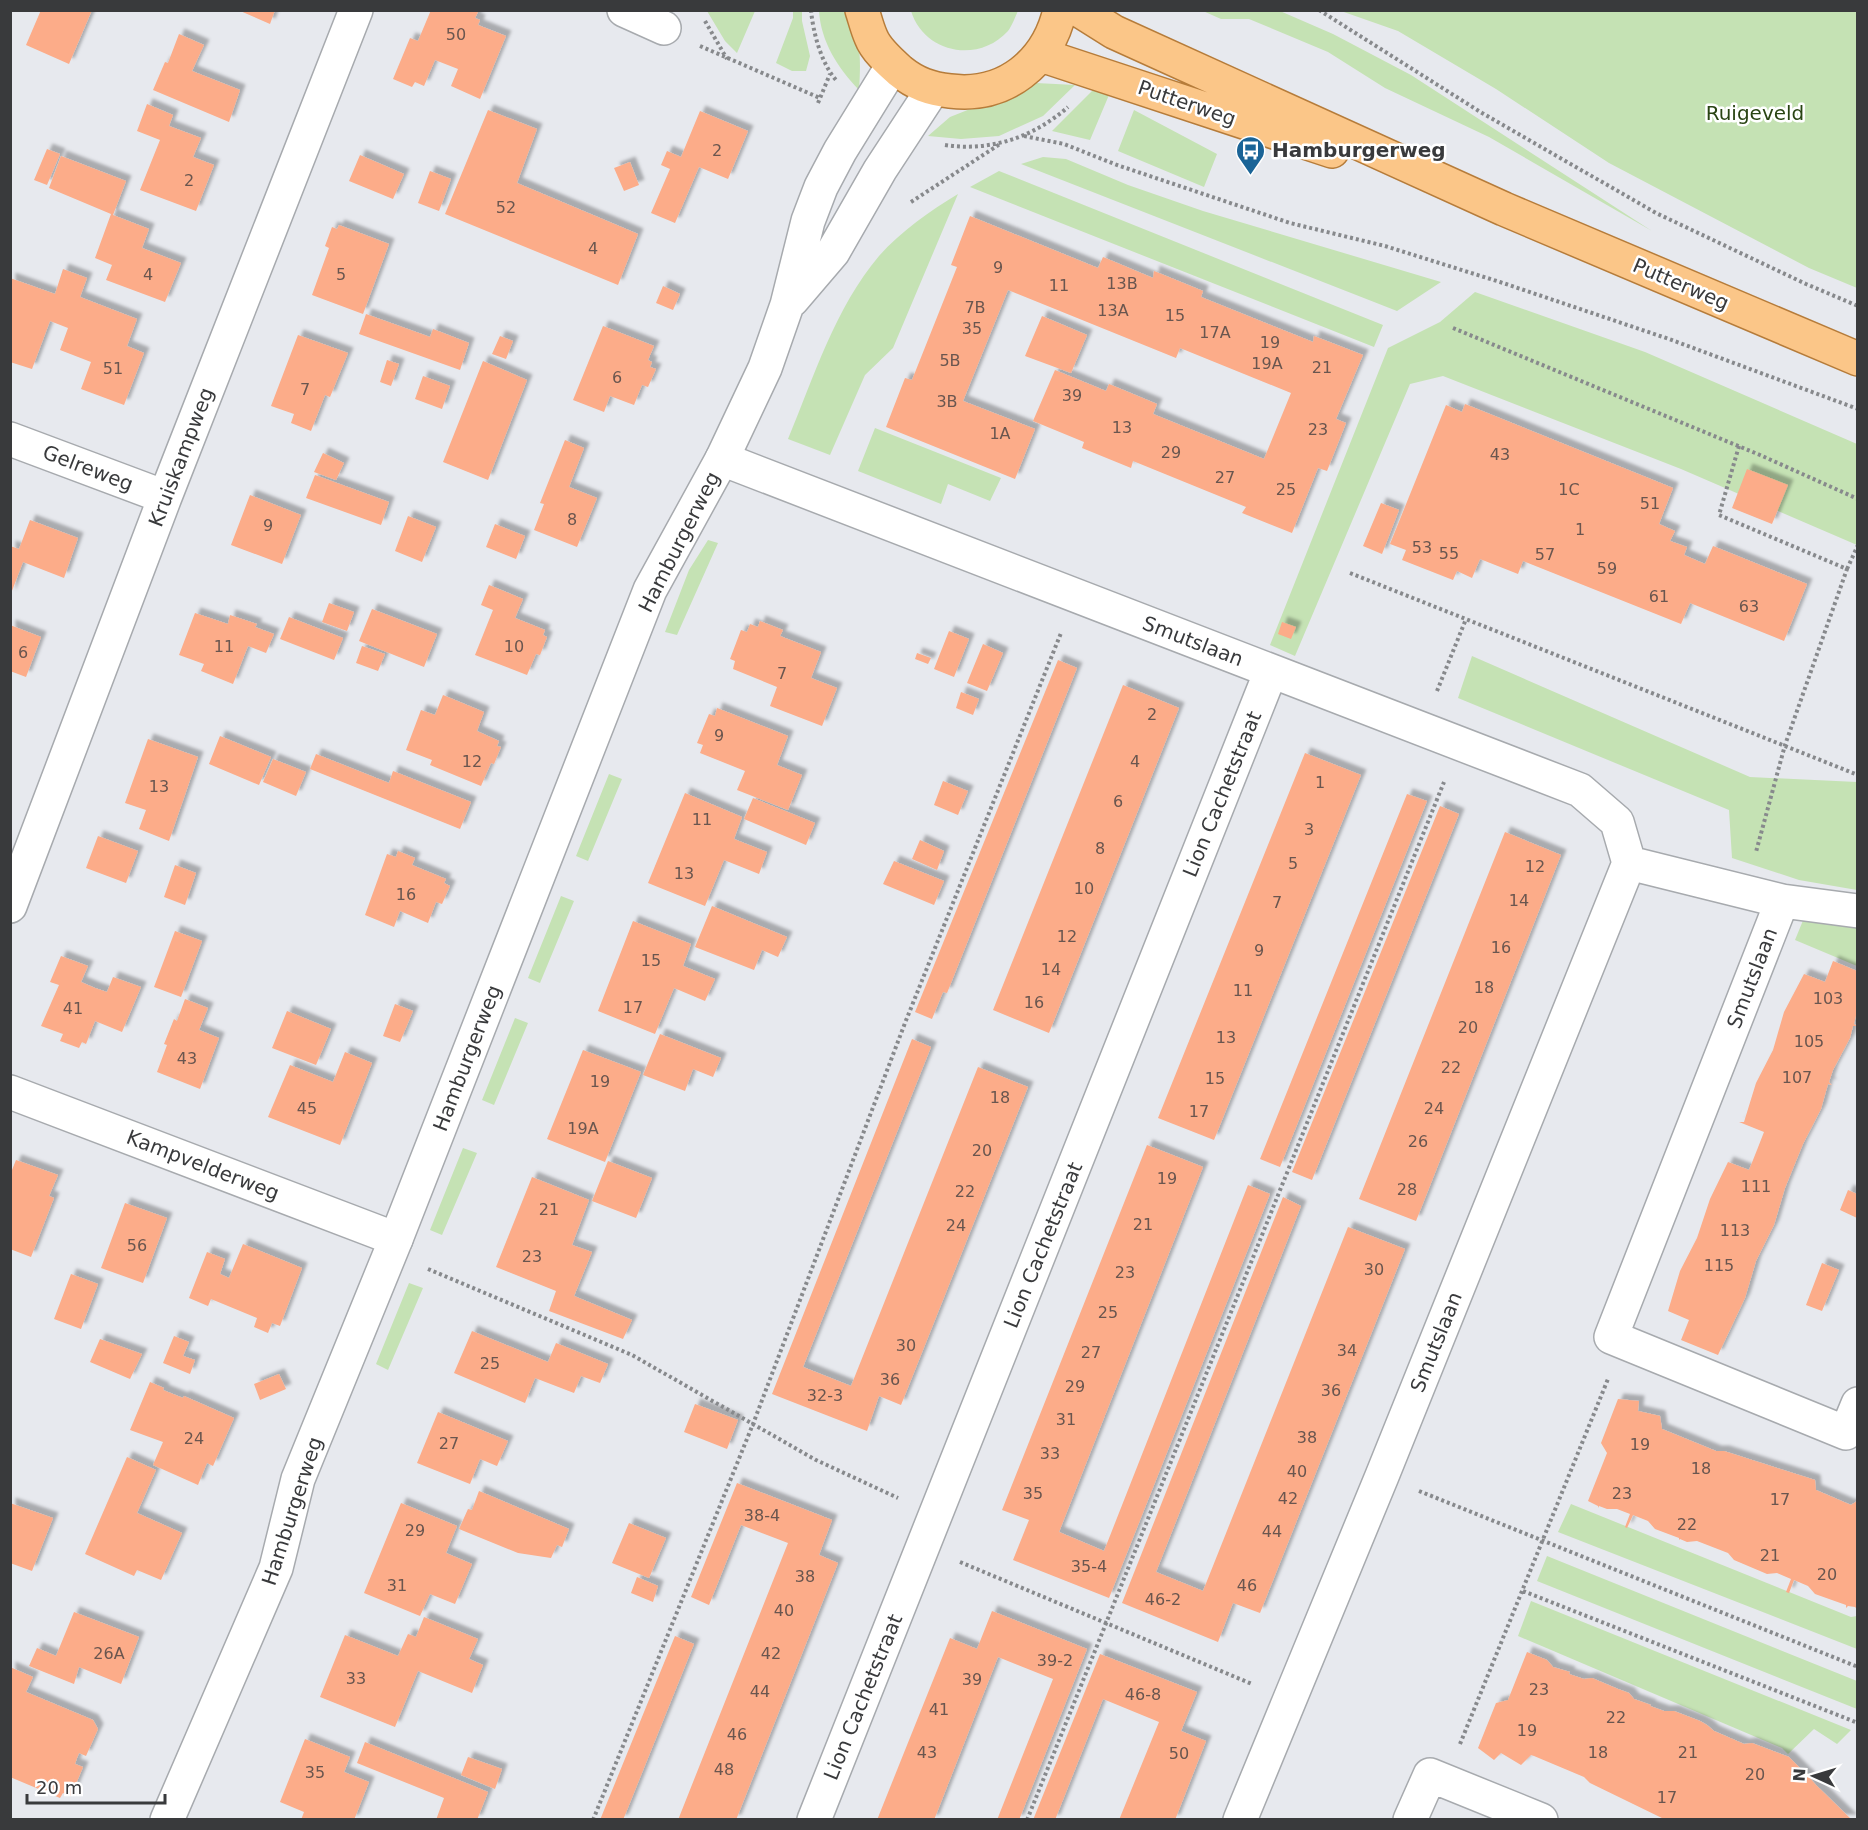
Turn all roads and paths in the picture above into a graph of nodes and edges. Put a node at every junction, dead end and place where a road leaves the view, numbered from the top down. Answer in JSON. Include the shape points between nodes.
{"nodes":[{"id":1,"x":356,"y":10,"type":"edge"},
{"id":2,"x":624,"y":10,"type":"edge"},
{"id":3,"x":811,"y":10,"type":"edge"},
{"id":4,"x":862,"y":10,"type":"edge"},
{"id":5,"x":1060,"y":10,"type":"edge"},
{"id":6,"x":1079,"y":10,"type":"edge"},
{"id":7,"x":1319,"y":10,"type":"edge"},
{"id":8,"x":705,"y":20,"type":"dead end"},
{"id":9,"x":664,"y":28,"type":"dead end"},
{"id":10,"x":1041,"y":54,"type":"junction"},
{"id":11,"x":893,"y":65,"type":"junction"},
{"id":12,"x":933,"y":89,"type":"junction"},
{"id":13,"x":1024,"y":136,"type":"dead end"},
{"id":14,"x":1504,"y":209,"type":"junction"},
{"id":15,"x":787,"y":305,"type":"junction"},
{"id":16,"x":1857,"y":306,"type":"edge"},
{"id":17,"x":1453,"y":328,"type":"dead end"},
{"id":18,"x":1857,"y":359,"type":"edge"},
{"id":19,"x":1857,"y":409,"type":"edge"},
{"id":20,"x":10,"y":439,"type":"edge"},
{"id":21,"x":1739,"y":446,"type":"junction"},
{"id":22,"x":722,"y":459,"type":"junction"},
{"id":23,"x":165,"y":497,"type":"junction"},
{"id":24,"x":1857,"y":499,"type":"edge"},
{"id":25,"x":1857,"y":545,"type":"edge"},
{"id":26,"x":1847,"y":569,"type":"junction"},
{"id":27,"x":1350,"y":573,"type":"dead end"},
{"id":28,"x":1076,"y":596,"type":"junction"},
{"id":29,"x":1466,"y":619,"type":"junction"},
{"id":30,"x":1271,"y":671,"type":"junction"},
{"id":31,"x":1421,"y":729,"type":"junction"},
{"id":32,"x":1460,"y":744,"type":"junction"},
{"id":33,"x":1785,"y":745,"type":"junction"},
{"id":34,"x":1857,"y":775,"type":"edge"},
{"id":35,"x":1629,"y":862,"type":"junction"},
{"id":36,"x":1745,"y":891,"type":"junction"},
{"id":37,"x":1782,"y":901,"type":"junction"},
{"id":38,"x":10,"y":906,"type":"edge"},
{"id":39,"x":1857,"y":911,"type":"edge"},
{"id":40,"x":10,"y":1092,"type":"edge"},
{"id":41,"x":393,"y":1246,"type":"junction"},
{"id":42,"x":1617,"y":1340,"type":"junction"},
{"id":43,"x":1857,"y":1404,"type":"edge"},
{"id":44,"x":753,"y":1424,"type":"junction"},
{"id":45,"x":1382,"y":1476,"type":"junction"},
{"id":46,"x":1542,"y":1541,"type":"junction"},
{"id":47,"x":923,"y":1546,"type":"junction"},
{"id":48,"x":1523,"y":1591,"type":"junction"},
{"id":49,"x":1106,"y":1623,"type":"junction"},
{"id":50,"x":1857,"y":1667,"type":"edge"},
{"id":51,"x":1288,"y":1699,"type":"junction"},
{"id":52,"x":1857,"y":1723,"type":"edge"},
{"id":53,"x":1445,"y":1781,"type":"junction"},
{"id":54,"x":167,"y":1820,"type":"edge"},
{"id":55,"x":593,"y":1820,"type":"edge"},
{"id":56,"x":814,"y":1820,"type":"edge"},
{"id":57,"x":1027,"y":1820,"type":"edge"},
{"id":58,"x":1240,"y":1820,"type":"edge"},
{"id":59,"x":1410,"y":1820,"type":"edge"},
{"id":60,"x":1541,"y":1820,"type":"edge"}],
"edges":[{"from":1,"to":23,"type":"street","name":"Kruiskampweg"},
{"from":2,"to":9,"type":"street"},
{"from":3,"to":8,"type":"path","via":[[830,74],[820,98],[728,59]]},
{"from":4,"to":11,"type":"main road","via":[[871,38]]},
{"from":5,"to":10,"type":"main road","via":[[1056,29]]},
{"from":6,"to":14,"type":"main road","name":"Putterweg","via":[[1114,32]]},
{"from":7,"to":16,"type":"path","via":[[1482,113],[1656,213]]},
{"from":10,"to":12,"type":"main road","via":[[1020,75],[994,88],[966,93]]},
{"from":10,"to":14,"type":"main road","name":"Putterweg"},
{"from":11,"to":12,"type":"main road"},
{"from":11,"to":15,"type":"street","name":"Hamburgerweg","via":[[821,187],[808,221]]},
{"from":12,"to":15,"type":"street","name":"Hamburgerweg","via":[[890,152],[833,252]]},
{"from":13,"to":19,"type":"path","via":[[1064,144],[1290,223],[1385,246],[1500,282]]},
{"from":14,"to":18,"type":"main road","name":"Putterweg"},
{"from":15,"to":22,"type":"street","name":"Hamburgerweg","via":[[765,368]]},
{"from":17,"to":21,"type":"path"},
{"from":20,"to":23,"type":"street","name":"Gelreweg"},
{"from":21,"to":24,"type":"path"},
{"from":21,"to":26,"type":"path","via":[[1719,515]]},
{"from":22,"to":28,"type":"street","name":"Smutslaan"},
{"from":22,"to":41,"type":"street","name":"Hamburgerweg","via":[[650,590]]},
{"from":23,"to":38,"type":"street","name":"Kruiskampweg"},
{"from":25,"to":26,"type":"path"},
{"from":26,"to":33,"type":"path"},
{"from":27,"to":29,"type":"path"},
{"from":28,"to":30,"type":"street","name":"Smutslaan"},
{"from":28,"to":44,"type":"path","via":[[905,1023]]},
{"from":29,"to":31,"type":"path"},
{"from":29,"to":33,"type":"path"},
{"from":30,"to":31,"type":"street","name":"Smutslaan"},
{"from":30,"to":47,"type":"street","name":"Lion Cachetstraat"},
{"from":31,"to":32,"type":"street","name":"Smutslaan"},
{"from":32,"to":35,"type":"street","name":"Smutslaan","via":[[1580,790],[1617,822]]},
{"from":32,"to":49,"type":"path"},
{"from":33,"to":34,"type":"path"},
{"from":33,"to":36,"type":"path"},
{"from":35,"to":36,"type":"street","name":"Smutslaan"},
{"from":35,"to":45,"type":"street","name":"Smutslaan"},
{"from":36,"to":37,"type":"street","name":"Smutslaan"},
{"from":37,"to":39,"type":"street"},
{"from":37,"to":42,"type":"street","name":"Smutslaan"},
{"from":40,"to":41,"type":"street","name":"Kampvelderweg"},
{"from":41,"to":44,"type":"path","via":[[632,1355]]},
{"from":41,"to":54,"type":"street","name":"Hamburgerweg","via":[[298,1479],[276,1568]]},
{"from":42,"to":43,"type":"street","via":[[1846,1433]]},
{"from":42,"to":46,"type":"path"},
{"from":44,"to":47,"type":"path","via":[[816,1460],[909,1504]]},
{"from":44,"to":55,"type":"path"},
{"from":45,"to":46,"type":"path"},
{"from":45,"to":51,"type":"street","name":"Smutslaan"},
{"from":46,"to":48,"type":"path"},
{"from":46,"to":50,"type":"path"},
{"from":47,"to":49,"type":"path"},
{"from":47,"to":56,"type":"street","name":"Lion Cachetstraat"},
{"from":48,"to":52,"type":"path"},
{"from":48,"to":53,"type":"path"},
{"from":49,"to":51,"type":"path"},
{"from":49,"to":57,"type":"path"},
{"from":51,"to":58,"type":"street","name":"Smutslaan"},
{"from":53,"to":59,"type":"street","via":[[1430,1775]]},
{"from":53,"to":60,"type":"street"}]}
